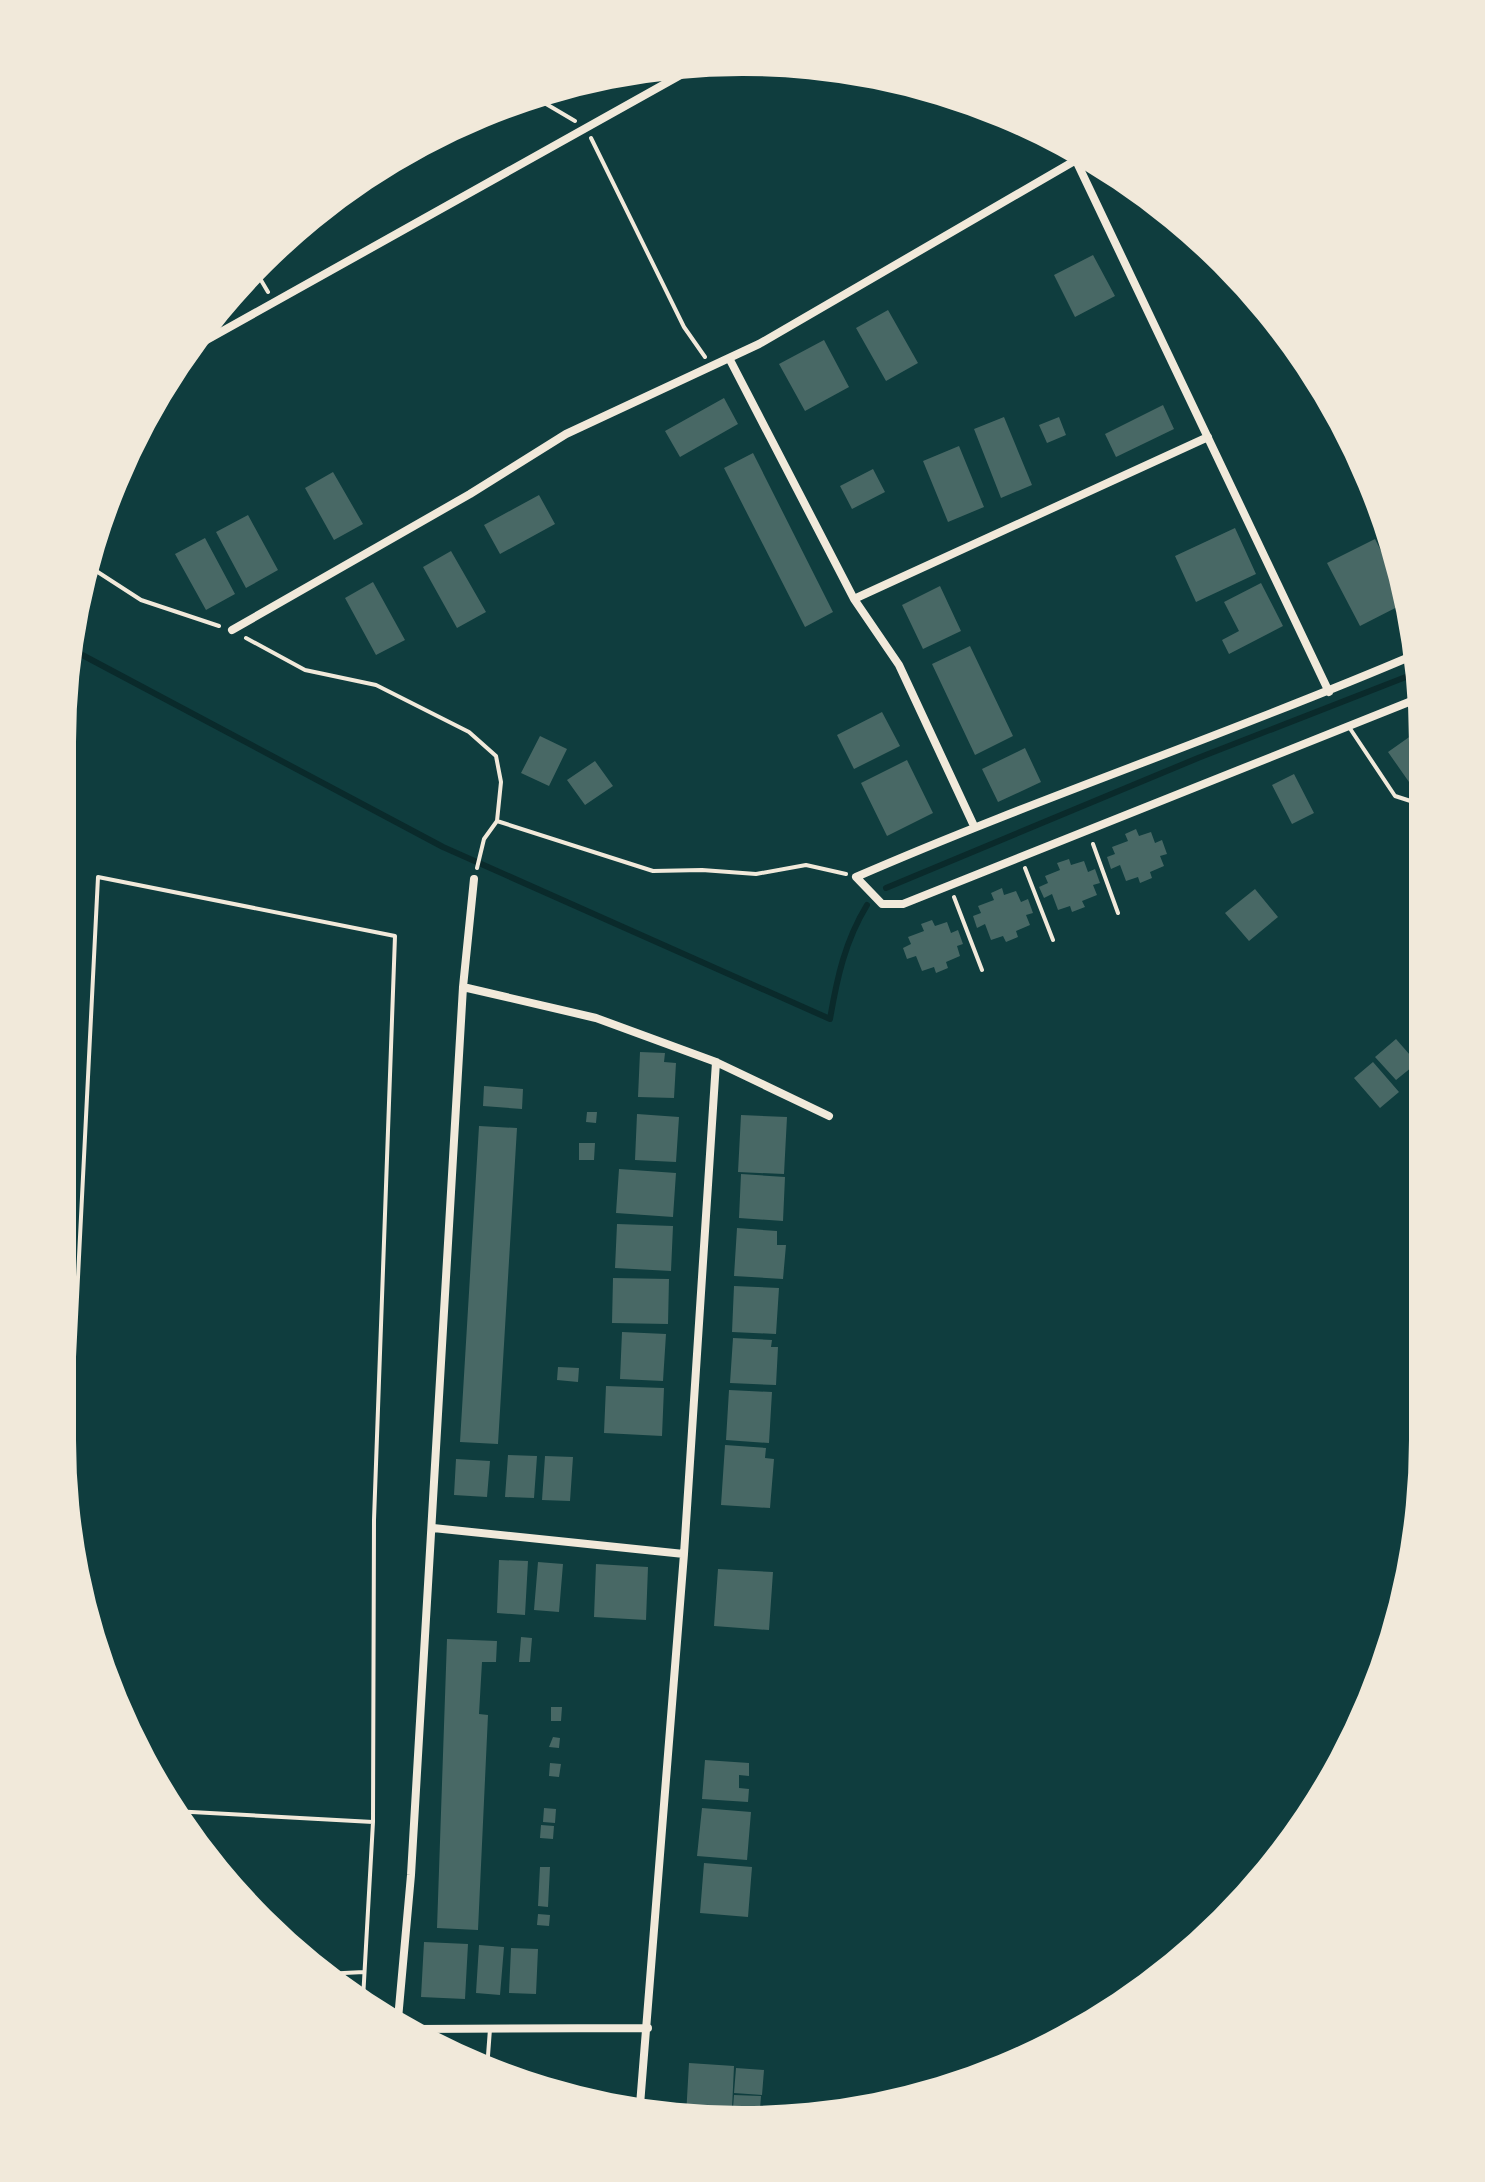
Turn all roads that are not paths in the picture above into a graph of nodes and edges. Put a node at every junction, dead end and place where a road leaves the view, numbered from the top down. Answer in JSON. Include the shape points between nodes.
{"nodes":[{"id":1,"x":671,"y":80,"type":"edge"},
{"id":2,"x":1071,"y":163,"type":"edge"},
{"id":3,"x":1085,"y":170,"type":"edge"},
{"id":4,"x":215,"y":335,"type":"edge"},
{"id":5,"x":729,"y":358,"type":"junction"},
{"id":6,"x":1208,"y":437,"type":"junction"},
{"id":7,"x":854,"y":599,"type":"junction"},
{"id":8,"x":232,"y":630,"type":"road end"},
{"id":9,"x":1403,"y":660,"type":"edge"},
{"id":10,"x":1329,"y":692,"type":"junction"},
{"id":11,"x":1408,"y":703,"type":"edge"},
{"id":12,"x":1349,"y":727,"type":"junction"},
{"id":13,"x":1409,"y":800,"type":"edge"},
{"id":14,"x":974,"y":826,"type":"junction"},
{"id":15,"x":474,"y":879,"type":"road end"},
{"id":16,"x":463,"y":987,"type":"junction"},
{"id":17,"x":716,"y":1062,"type":"junction"},
{"id":18,"x":829,"y":1116,"type":"dead end"},
{"id":19,"x":433,"y":1528,"type":"junction"},
{"id":20,"x":684,"y":1554,"type":"junction"},
{"id":21,"x":399,"y":2011,"type":"edge"},
{"id":22,"x":648,"y":2028,"type":"junction"},
{"id":23,"x":432,"y":2029,"type":"edge"},
{"id":24,"x":490,"y":2029,"type":"junction"},
{"id":25,"x":488,"y":2055,"type":"edge"},
{"id":26,"x":641,"y":2098,"type":"edge"}],
"edges":[{"from":1,"to":4,"type":"street"},
{"from":2,"to":5,"type":"street","via":[[888,272]]},
{"from":3,"to":6,"type":"street"},
{"from":5,"to":7,"type":"street"},
{"from":5,"to":8,"type":"street","via":[[566,434]]},
{"from":6,"to":7,"type":"street"},
{"from":6,"to":10,"type":"street"},
{"from":7,"to":14,"type":"street","via":[[899,665]]},
{"from":9,"to":10,"type":"street"},
{"from":10,"to":14,"type":"street"},
{"from":11,"to":12,"type":"street"},
{"from":12,"to":13,"type":"lane","via":[[1395,796]]},
{"from":12,"to":14,"type":"street","via":[[894,906],[882,904],[856,877]]},
{"from":15,"to":16,"type":"street"},
{"from":16,"to":17,"type":"street","via":[[596,1018]]},
{"from":16,"to":19,"type":"street"},
{"from":17,"to":18,"type":"street"},
{"from":17,"to":20,"type":"street"},
{"from":19,"to":20,"type":"street"},
{"from":19,"to":21,"type":"street"},
{"from":20,"to":22,"type":"street"},
{"from":22,"to":24,"type":"street"},
{"from":22,"to":26,"type":"street"},
{"from":23,"to":24,"type":"street"},
{"from":24,"to":25,"type":"lane"}]}
